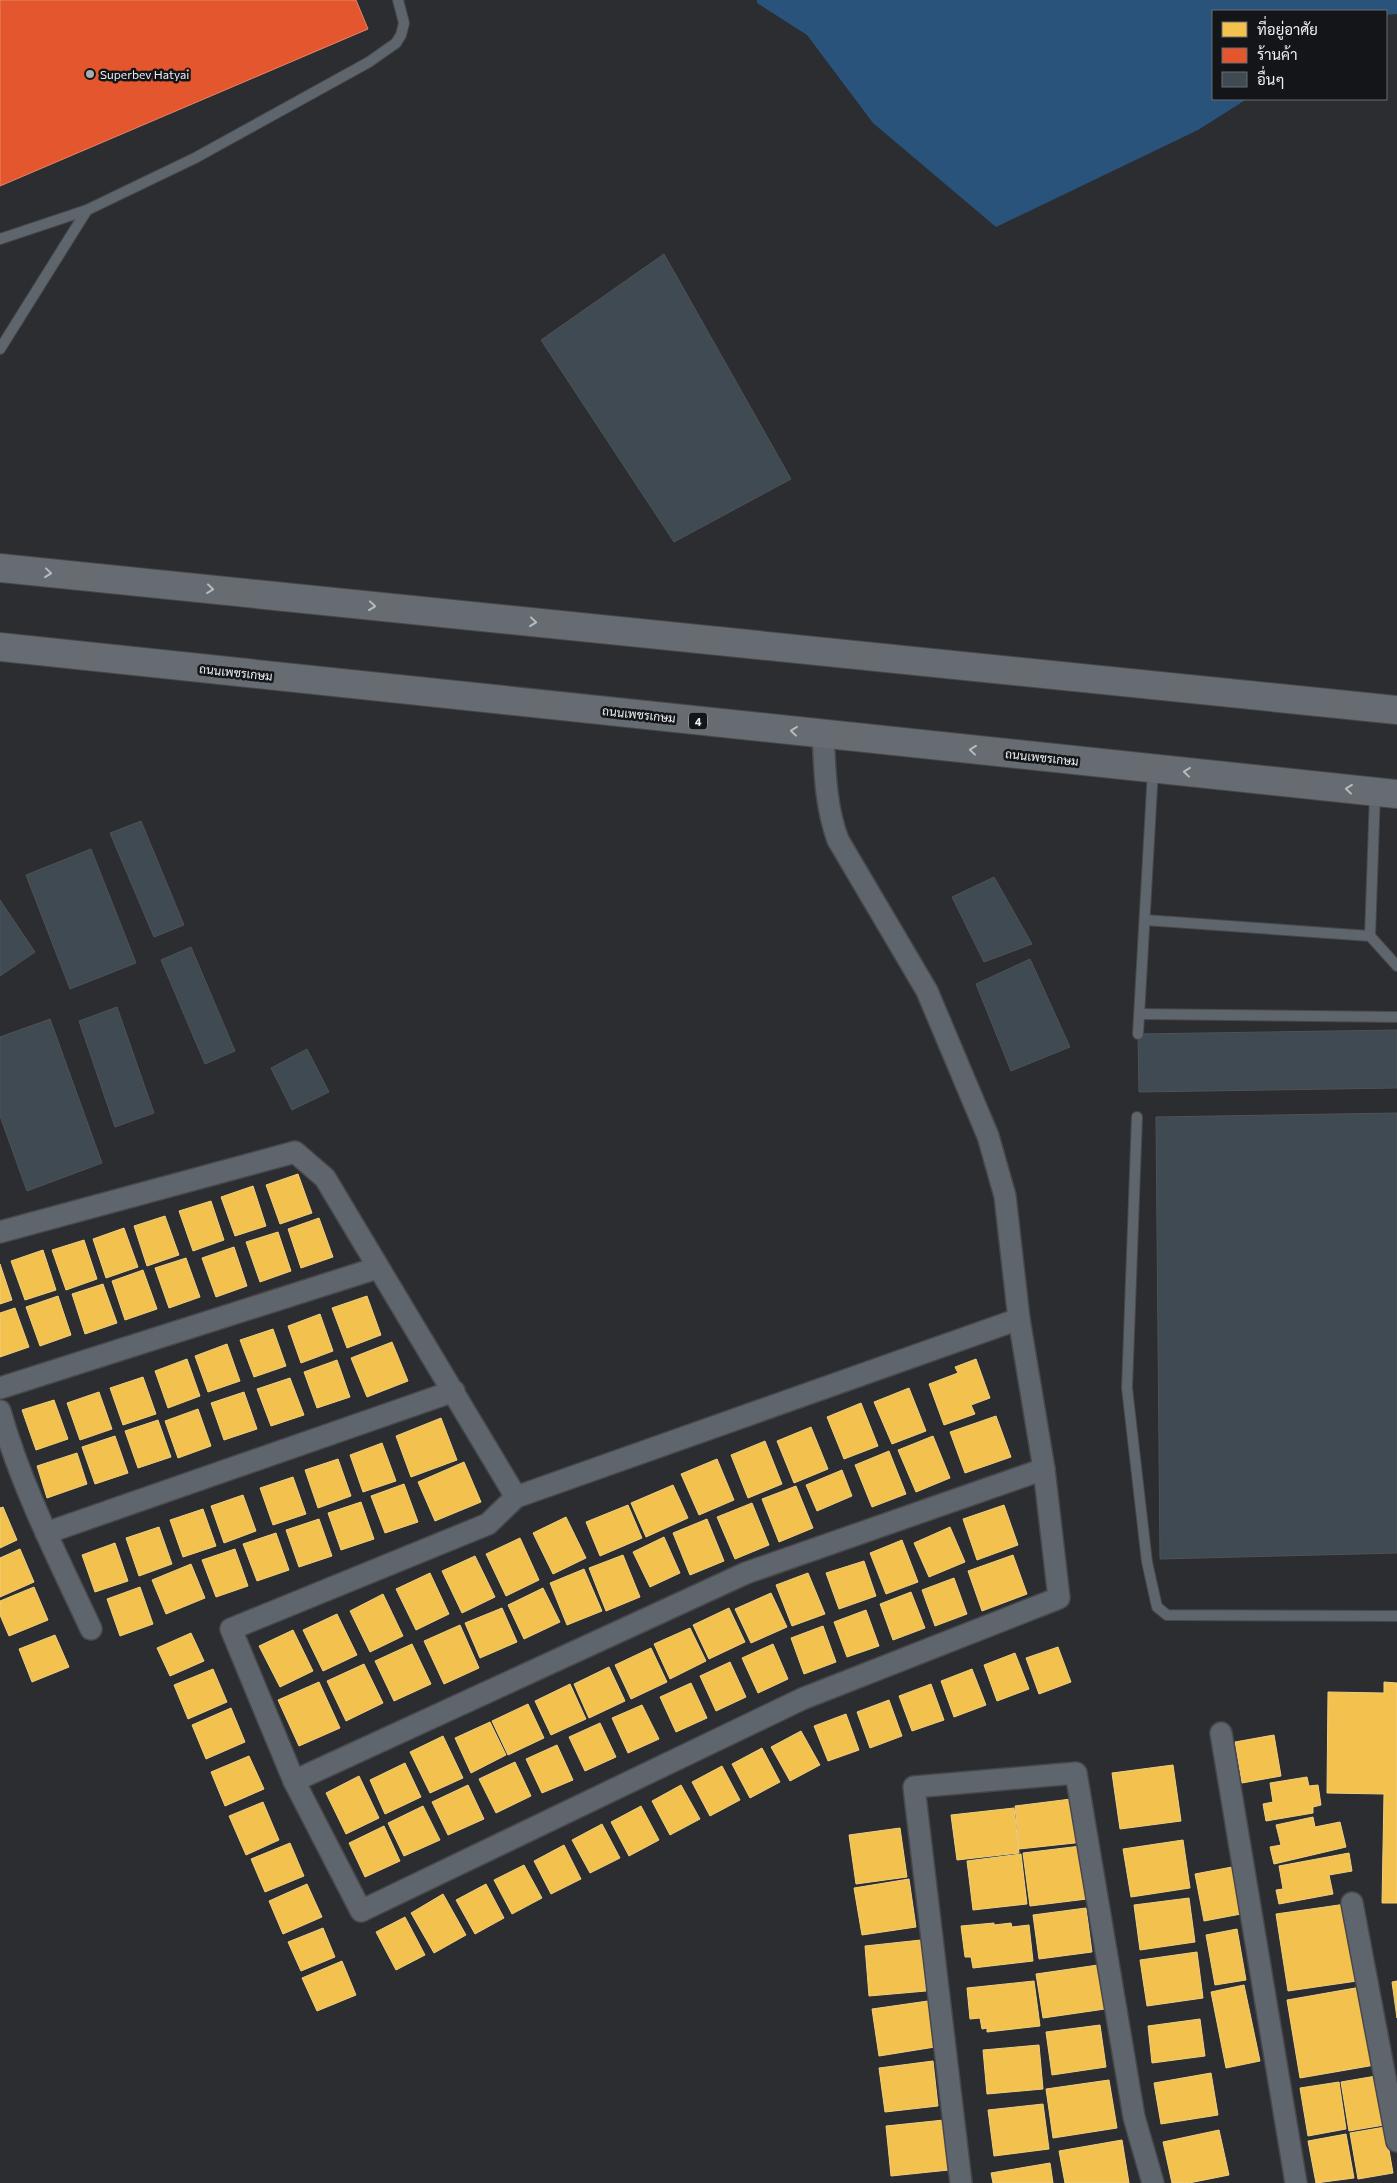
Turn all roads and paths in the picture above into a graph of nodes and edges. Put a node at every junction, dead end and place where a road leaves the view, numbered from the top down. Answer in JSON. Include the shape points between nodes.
{"nodes":[{"id":1,"x":398,"y":0,"type":"edge"},
{"id":2,"x":87,"y":210,"type":"junction"},
{"id":3,"x":0,"y":239,"type":"edge"},
{"id":4,"x":0,"y":349,"type":"edge"},
{"id":5,"x":0,"y":568,"type":"edge"},
{"id":6,"x":0,"y":647,"type":"edge"},
{"id":7,"x":1397,"y":710,"type":"edge"},
{"id":8,"x":823,"y":734,"type":"junction"},
{"id":9,"x":1154,"y":769,"type":"junction"},
{"id":10,"x":1386,"y":793,"type":"edge"},
{"id":11,"x":1145,"y":920,"type":"junction"},
{"id":12,"x":1370,"y":936,"type":"junction"},
{"id":13,"x":1397,"y":966,"type":"edge"},
{"id":14,"x":1140,"y":1014,"type":"junction"},
{"id":15,"x":1397,"y":1017,"type":"edge"},
{"id":16,"x":1138,"y":1034,"type":"dead end"},
{"id":17,"x":1137,"y":1117,"type":"dead end"},
{"id":18,"x":0,"y":1232,"type":"edge"},
{"id":19,"x":377,"y":1268,"type":"junction"},
{"id":20,"x":1019,"y":1319,"type":"junction"},
{"id":21,"x":0,"y":1388,"type":"edge"},
{"id":22,"x":454,"y":1391,"type":"junction"},
{"id":23,"x":0,"y":1411,"type":"edge"},
{"id":24,"x":1044,"y":1469,"type":"junction"},
{"id":25,"x":516,"y":1496,"type":"junction"},
{"id":26,"x":46,"y":1533,"type":"junction"},
{"id":27,"x":1397,"y":1616,"type":"edge"},
{"id":28,"x":92,"y":1629,"type":"dead end"},
{"id":29,"x":1221,"y":1733,"type":"dead end"},
{"id":30,"x":294,"y":1781,"type":"junction"},
{"id":31,"x":1352,"y":1903,"type":"dead end"},
{"id":32,"x":1397,"y":2141,"type":"edge"},
{"id":33,"x":961,"y":2183,"type":"edge"},
{"id":34,"x":1153,"y":2183,"type":"edge"},
{"id":35,"x":1296,"y":2183,"type":"edge"}],
"edges":[{"from":1,"to":2,"type":"lane","via":[[404,23],[401,34],[396,43],[369,62],[195,158]]},
{"from":2,"to":3,"type":"lane"},
{"from":2,"to":4,"type":"lane"},
{"from":5,"to":7,"type":"highway","one_way":true},
{"from":8,"to":6,"type":"highway","name":"ถนนเพชรเกษม","number":"4","one_way":true},
{"from":9,"to":8,"type":"highway","name":"ถนนเพชรเกษม","number":"4","one_way":true},
{"from":8,"to":20,"type":"street","via":[[826,790],[838,840],[927,992],[988,1136],[1005,1196]]},
{"from":10,"to":9,"type":"highway","name":"ถนนเพชรเกษม","number":"4","one_way":true},
{"from":9,"to":11,"type":"lane"},
{"from":10,"to":12,"type":"lane"},
{"from":11,"to":12,"type":"lane"},
{"from":11,"to":14,"type":"lane"},
{"from":12,"to":13,"type":"lane"},
{"from":14,"to":15,"type":"lane"},
{"from":14,"to":16,"type":"lane"},
{"from":17,"to":27,"type":"lane","via":[[1128,1388],[1146,1562],[1157,1607],[1167,1614]]},
{"from":18,"to":19,"type":"street","via":[[295,1152],[325,1178]]},
{"from":19,"to":21,"type":"street"},
{"from":19,"to":22,"type":"street"},
{"from":20,"to":24,"type":"street"},
{"from":20,"to":25,"type":"street"},
{"from":22,"to":25,"type":"street"},
{"from":22,"to":26,"type":"street"},
{"from":23,"to":26,"type":"street"},
{"from":24,"to":30,"type":"street","via":[[746,1573]]},
{"from":24,"to":30,"type":"street","via":[[1059,1598],[802,1699],[361,1911]]},
{"from":25,"to":30,"type":"street","via":[[488,1524],[231,1629]]},
{"from":26,"to":28,"type":"street"},
{"from":29,"to":35,"type":"street"},
{"from":31,"to":32,"type":"street"},
{"from":33,"to":34,"type":"street","via":[[914,1787],[1076,1772],[1134,2117]]}]}
